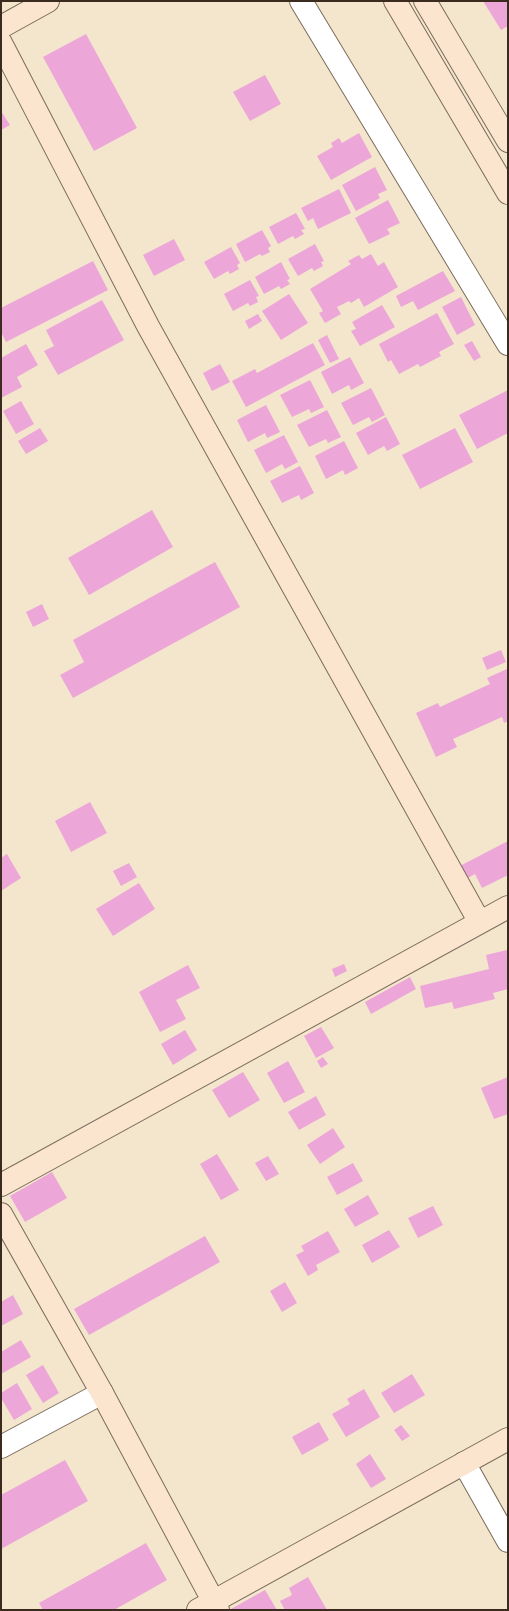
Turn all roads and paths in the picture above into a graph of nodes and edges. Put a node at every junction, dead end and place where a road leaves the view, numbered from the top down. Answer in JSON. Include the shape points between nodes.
{"nodes":[{"id":1,"x":48,"y":1,"type":"edge"},
{"id":2,"x":301,"y":1,"type":"edge"},
{"id":3,"x":395,"y":1,"type":"edge"},
{"id":4,"x":425,"y":1,"type":"edge"},
{"id":5,"x":1,"y":27,"type":"edge"},
{"id":6,"x":1,"y":43,"type":"edge"},
{"id":7,"x":508,"y":141,"type":"edge"},
{"id":8,"x":508,"y":193,"type":"edge"},
{"id":9,"x":508,"y":344,"type":"edge"},
{"id":10,"x":508,"y":906,"type":"edge"},
{"id":11,"x":479,"y":921,"type":"junction"},
{"id":12,"x":1,"y":1185,"type":"edge"},
{"id":13,"x":1,"y":1214,"type":"edge"},
{"id":14,"x":102,"y":1394,"type":"junction"},
{"id":15,"x":508,"y":1440,"type":"edge"},
{"id":16,"x":1,"y":1447,"type":"edge"},
{"id":17,"x":464,"y":1463,"type":"junction"},
{"id":18,"x":508,"y":1541,"type":"edge"},
{"id":19,"x":210,"y":1607,"type":"edge"}],
"edges":[{"from":1,"to":5,"type":"street"},
{"from":2,"to":9,"type":"street"},
{"from":3,"to":8,"type":"street"},
{"from":4,"to":7,"type":"street"},
{"from":6,"to":11,"type":"street","via":[[148,326]]},
{"from":10,"to":11,"type":"street"},
{"from":11,"to":12,"type":"street"},
{"from":13,"to":14,"type":"street"},
{"from":14,"to":16,"type":"street"},
{"from":14,"to":19,"type":"street"},
{"from":15,"to":17,"type":"street"},
{"from":17,"to":18,"type":"street"},
{"from":17,"to":19,"type":"street"}]}
